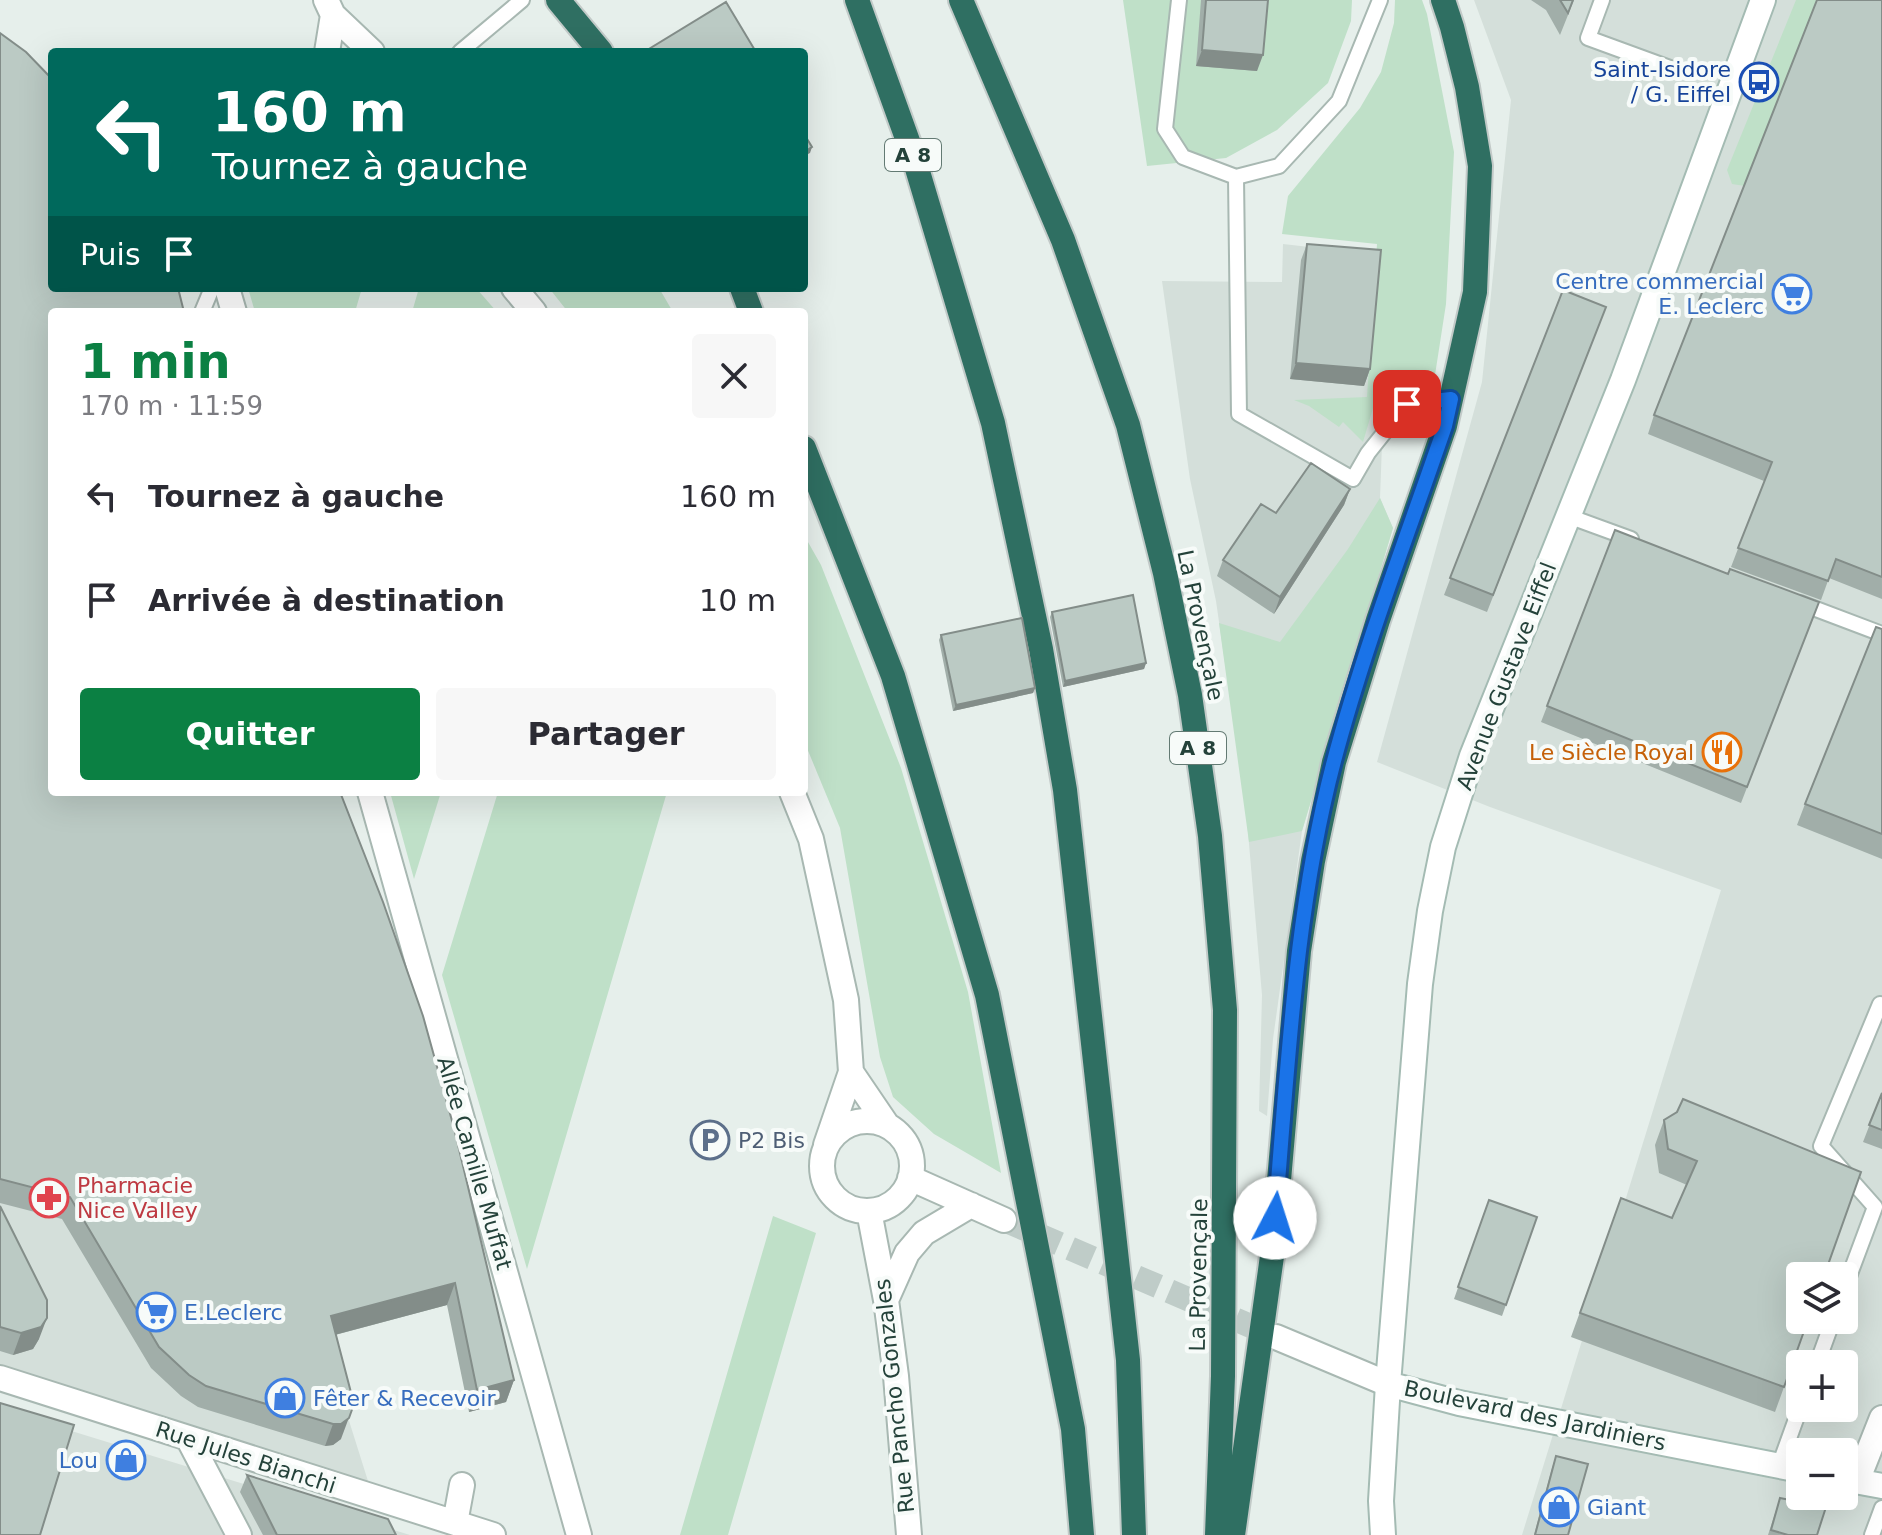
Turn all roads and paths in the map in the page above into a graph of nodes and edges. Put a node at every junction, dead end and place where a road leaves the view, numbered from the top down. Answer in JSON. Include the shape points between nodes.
{"nodes":[{"id":1,"x":522,"y":0,"type":"edge"},
{"id":2,"x":558,"y":0,"type":"edge"},
{"id":3,"x":857,"y":0,"type":"edge"},
{"id":4,"x":961,"y":0,"type":"edge"},
{"id":5,"x":1179,"y":0,"type":"edge"},
{"id":6,"x":1380,"y":0,"type":"edge"},
{"id":7,"x":1443,"y":0,"type":"edge"},
{"id":8,"x":1602,"y":0,"type":"edge"},
{"id":9,"x":1763,"y":0,"type":"edge"},
{"id":10,"x":329,"y":8,"type":"edge"},
{"id":11,"x":327,"y":48,"type":"edge"},
{"id":12,"x":368,"y":48,"type":"edge"},
{"id":13,"x":465,"y":48,"type":"edge"},
{"id":14,"x":598,"y":48,"type":"edge"},
{"id":15,"x":1670,"y":68,"type":"dead end"},
{"id":16,"x":1236,"y":177,"type":"junction"},
{"id":17,"x":517,"y":292,"type":"edge"},
{"id":18,"x":531,"y":308,"type":"edge"},
{"id":19,"x":1451,"y":399,"type":"junction"},
{"id":20,"x":808,"y":458,"type":"edge"},
{"id":21,"x":1568,"y":516,"type":"junction"},
{"id":22,"x":1643,"y":544,"type":"edge"},
{"id":23,"x":1792,"y":600,"type":"edge"},
{"id":24,"x":1882,"y":634,"type":"edge"},
{"id":25,"x":371,"y":796,"type":"edge"},
{"id":26,"x":794,"y":796,"type":"edge"},
{"id":27,"x":1880,"y":1004,"type":"edge"},
{"id":28,"x":851,"y":1072,"type":"junction"},
{"id":29,"x":887,"y":1125,"type":"junction"},
{"id":30,"x":826,"y":1145,"type":"junction"},
{"id":31,"x":910,"y":1178,"type":"junction"},
{"id":32,"x":971,"y":1205,"type":"junction"},
{"id":33,"x":869,"y":1211,"type":"junction"},
{"id":34,"x":1004,"y":1220,"type":"tunnel mouth"},
{"id":35,"x":1854,"y":1262,"type":"edge"},
{"id":36,"x":886,"y":1300,"type":"junction"},
{"id":37,"x":1276,"y":1337,"type":"tunnel mouth"},
{"id":38,"x":0,"y":1378,"type":"edge"},
{"id":39,"x":1388,"y":1384,"type":"junction"},
{"id":40,"x":1882,"y":1418,"type":"edge"},
{"id":41,"x":188,"y":1438,"type":"junction"},
{"id":42,"x":1858,"y":1464,"type":"edge"},
{"id":43,"x":1786,"y":1467,"type":"edge"},
{"id":44,"x":1858,"y":1482,"type":"edge"},
{"id":45,"x":462,"y":1485,"type":"dead end"},
{"id":46,"x":1882,"y":1486,"type":"edge"},
{"id":47,"x":1882,"y":1508,"type":"edge"},
{"id":48,"x":455,"y":1523,"type":"junction"},
{"id":49,"x":239,"y":1535,"type":"edge"},
{"id":50,"x":493,"y":1535,"type":"edge"},
{"id":51,"x":579,"y":1535,"type":"edge"},
{"id":52,"x":909,"y":1535,"type":"edge"},
{"id":53,"x":1082,"y":1535,"type":"edge"},
{"id":54,"x":1134,"y":1535,"type":"edge"},
{"id":55,"x":1217,"y":1535,"type":"edge"},
{"id":56,"x":1233,"y":1535,"type":"edge"},
{"id":57,"x":1383,"y":1535,"type":"edge"},
{"id":58,"x":1872,"y":1535,"type":"edge"}],
"edges":[{"from":1,"to":13,"type":"lane"},
{"from":2,"to":14,"type":"highway"},
{"from":3,"to":54,"type":"highway","number":"A 8","via":[[913,155],[993,423],[1041,649],[1065,790],[1128,1360]]},
{"from":4,"to":55,"type":"highway","name":"La Provençale","number":"A 8","via":[[1063,240],[1128,425],[1190,695],[1210,836],[1225,1010]]},
{"from":5,"to":16,"type":"lane","via":[[1165,129],[1183,157]]},
{"from":6,"to":16,"type":"lane","via":[[1339,101],[1279,166]]},
{"from":7,"to":19,"type":"highway","via":[[1467,87],[1480,166],[1475,292]]},
{"from":8,"to":15,"type":"lane","via":[[1588,38]]},
{"from":9,"to":21,"type":"street","name":"Avenue Gustave Eiffel"},
{"from":10,"to":11,"type":"street"},
{"from":10,"to":12,"type":"street"},
{"from":16,"to":19,"type":"lane","via":[[1239,414],[1353,479],[1407,404]]},
{"from":17,"to":18,"type":"street"},
{"from":19,"to":56,"type":"highway","via":[[1334,762],[1313,861],[1299,951],[1273,1249]]},
{"from":20,"to":53,"type":"highway","via":[[893,676],[987,995],[1073,1429]]},
{"from":21,"to":22,"type":"lane"},
{"from":21,"to":39,"type":"street","name":"Avenue Gustave Eiffel","via":[[1472,756],[1432,898],[1420,984]]},
{"from":23,"to":24,"type":"lane"},
{"from":25,"to":51,"type":"street","name":"Allée Camille Muffat"},
{"from":26,"to":28,"type":"street","via":[[811,839],[846,1000]]},
{"from":27,"to":35,"type":"lane","via":[[1821,1146],[1875,1207]]},
{"from":28,"to":29,"type":"street"},
{"from":28,"to":30,"type":"street"},
{"from":29,"to":30,"type":"street","via":[[846,1125]]},
{"from":29,"to":31,"type":"street","via":[[908,1148]]},
{"from":30,"to":33,"type":"street","via":[[822,1176],[829,1190],[839,1202]]},
{"from":31,"to":32,"type":"street"},
{"from":31,"to":33,"type":"street","via":[[890,1204]]},
{"from":32,"to":34,"type":"street"},
{"from":32,"to":36,"type":"street","via":[[924,1233],[907,1253]]},
{"from":33,"to":36,"type":"street","name":"Rue Pancho Gonzales"},
{"from":36,"to":52,"type":"street","name":"Rue Pancho Gonzales"},
{"from":37,"to":39,"type":"street","name":"Boulevard des Jardiniers"},
{"from":38,"to":41,"type":"street","name":"Rue Jules Bianchi"},
{"from":39,"to":43,"type":"street","name":"Boulevard des Jardiniers","via":[[1459,1403]]},
{"from":39,"to":57,"type":"street","name":"Avenue Gustave Eiffel"},
{"from":40,"to":42,"type":"street"},
{"from":41,"to":48,"type":"street","name":"Rue Jules Bianchi"},
{"from":41,"to":49,"type":"street"},
{"from":44,"to":46,"type":"street"},
{"from":45,"to":48,"type":"street"},
{"from":47,"to":58,"type":"lane"},
{"from":48,"to":50,"type":"street","name":"Rue Jules Bianchi"}]}
